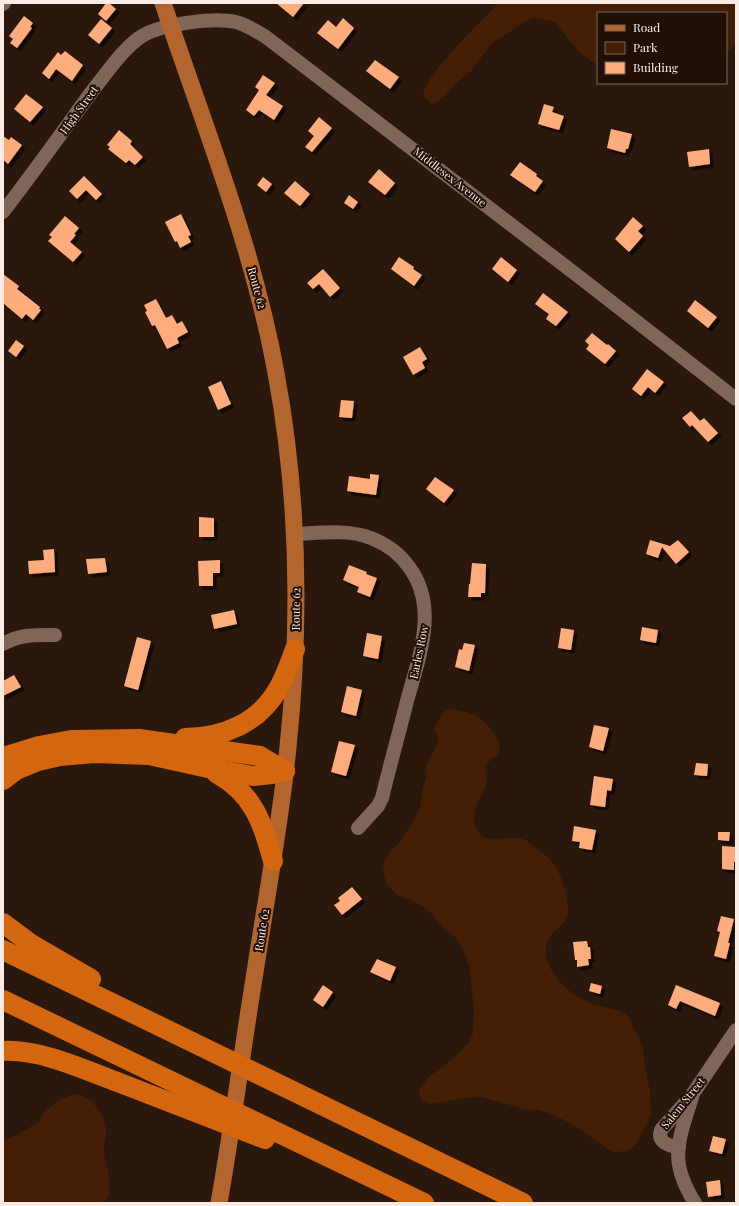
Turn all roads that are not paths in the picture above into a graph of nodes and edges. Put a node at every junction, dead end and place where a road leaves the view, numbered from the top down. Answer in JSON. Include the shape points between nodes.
{"nodes":[{"id":1,"x":164,"y":3,"type":"edge"},
{"id":2,"x":171,"y":26,"type":"junction"},
{"id":3,"x":3,"y":212,"type":"edge"},
{"id":4,"x":734,"y":399,"type":"edge"},
{"id":5,"x":296,"y":534,"type":"junction"},
{"id":6,"x":55,"y":635,"type":"dead end"},
{"id":7,"x":3,"y":644,"type":"edge"},
{"id":8,"x":295,"y":649,"type":"junction"},
{"id":9,"x":139,"y":739,"type":"junction"},
{"id":10,"x":3,"y":757,"type":"edge"},
{"id":11,"x":208,"y":768,"type":"junction"},
{"id":12,"x":285,"y":771,"type":"junction"},
{"id":13,"x":3,"y":780,"type":"edge"},
{"id":14,"x":358,"y":828,"type":"dead end"},
{"id":15,"x":273,"y":861,"type":"junction"},
{"id":16,"x":3,"y":922,"type":"edge"},
{"id":17,"x":3,"y":950,"type":"edge"},
{"id":18,"x":3,"y":1000,"type":"edge"},
{"id":19,"x":736,"y":1030,"type":"edge"},
{"id":20,"x":3,"y":1051,"type":"edge"},
{"id":21,"x":278,"y":1083,"type":"junction"},
{"id":22,"x":692,"y":1095,"type":"junction"},
{"id":23,"x":679,"y":1147,"type":"junction"},
{"id":24,"x":406,"y":1194,"type":"junction"},
{"id":25,"x":219,"y":1203,"type":"edge"},
{"id":26,"x":424,"y":1203,"type":"edge"},
{"id":27,"x":523,"y":1203,"type":"edge"},
{"id":28,"x":695,"y":1203,"type":"edge"}],
"edges":[{"from":1,"to":2,"type":"main road"},
{"from":2,"to":3,"type":"street","name":"High Street","via":[[142,36],[110,68]]},
{"from":2,"to":4,"type":"street","name":"Middlesex Avenue","via":[[221,20],[236,22],[254,29],[582,279]]},
{"from":2,"to":5,"type":"main road","name":"Route 62","via":[[244,240],[263,308],[285,427]]},
{"from":5,"to":8,"type":"main road","name":"Route 62"},
{"from":5,"to":14,"type":"street","name":"Earles Row","via":[[350,533],[381,542],[409,566],[418,580],[424,601],[424,634],[382,798]]},
{"from":6,"to":7,"type":"street","via":[[21,636]]},
{"from":8,"to":9,"type":"highway","via":[[272,699],[244,724],[206,737]]},
{"from":8,"to":12,"type":"main road","name":"Route 62"},
{"from":9,"to":10,"type":"highway","via":[[71,740]]},
{"from":9,"to":12,"type":"highway","via":[[260,756]]},
{"from":11,"to":12,"type":"highway","via":[[253,776]]},
{"from":11,"to":13,"type":"highway","via":[[149,755],[94,752],[38,761],[16,770]]},
{"from":11,"to":15,"type":"highway","via":[[234,784],[250,803],[265,832]]},
{"from":12,"to":15,"type":"main road","name":"Route 62"},
{"from":15,"to":25,"type":"main road","name":"Route 62"},
{"from":16,"to":21,"type":"highway","via":[[48,955]]},
{"from":17,"to":21,"type":"highway"},
{"from":18,"to":24,"type":"highway"},
{"from":19,"to":22,"type":"street","name":"Salem Street"},
{"from":20,"to":24,"type":"highway","via":[[34,1054],[90,1072]]},
{"from":21,"to":27,"type":"highway"},
{"from":22,"to":23,"type":"street"},
{"from":22,"to":23,"type":"street","name":"Salem Street","via":[[660,1132],[660,1138],[664,1143]]},
{"from":23,"to":28,"type":"street","via":[[681,1175]]},
{"from":24,"to":26,"type":"highway"}]}
